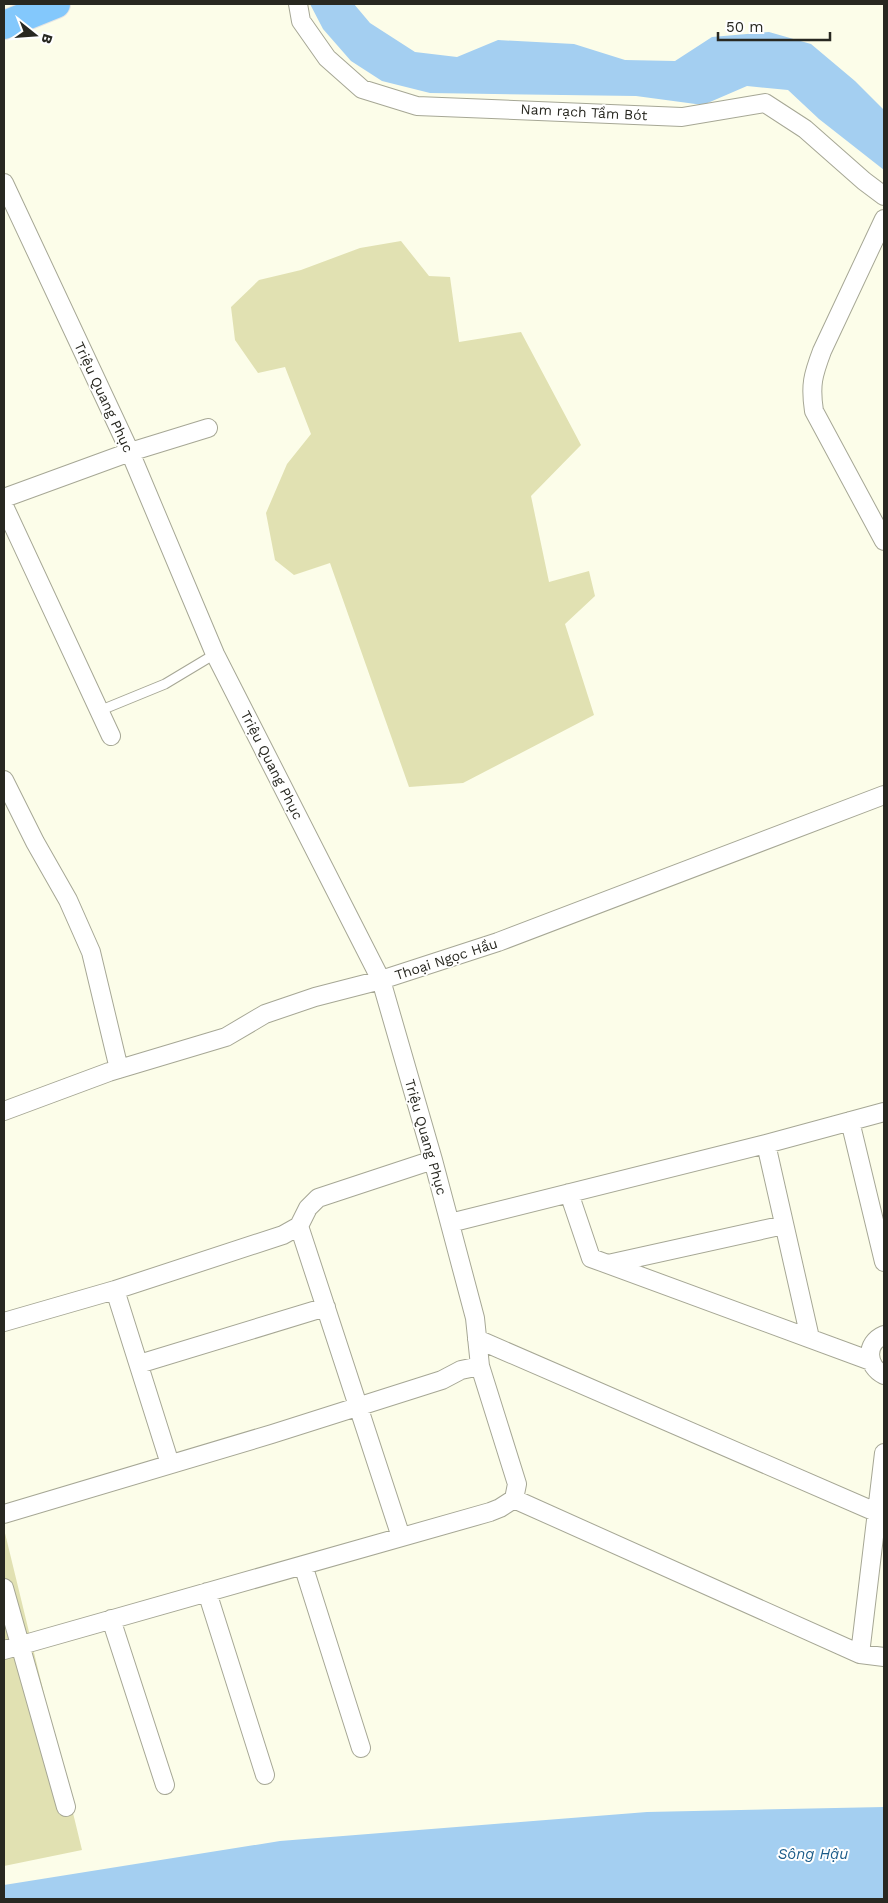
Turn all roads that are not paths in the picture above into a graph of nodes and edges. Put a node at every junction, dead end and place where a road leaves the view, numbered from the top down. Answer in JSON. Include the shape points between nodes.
{"nodes":[{"id":1,"x":56,"y":4,"type":"edge"},
{"id":2,"x":298,"y":4,"type":"edge"},
{"id":3,"x":4,"y":25,"type":"edge"},
{"id":4,"x":4,"y":183,"type":"edge"},
{"id":5,"x":884,"y":196,"type":"edge"},
{"id":6,"x":884,"y":219,"type":"edge"},
{"id":7,"x":208,"y":428,"type":"dead end"},
{"id":8,"x":130,"y":452,"type":"junction"},
{"id":9,"x":4,"y":498,"type":"edge"},
{"id":10,"x":4,"y":506,"type":"edge"},
{"id":11,"x":884,"y":541,"type":"edge"},
{"id":12,"x":215,"y":654,"type":"junction"},
{"id":13,"x":99,"y":710,"type":"junction"},
{"id":14,"x":111,"y":736,"type":"dead end"},
{"id":15,"x":4,"y":780,"type":"edge"},
{"id":16,"x":884,"y":795,"type":"edge"},
{"id":17,"x":381,"y":980,"type":"junction"},
{"id":18,"x":119,"y":1069,"type":"junction"},
{"id":19,"x":4,"y":1111,"type":"edge"},
{"id":20,"x":884,"y":1112,"type":"edge"},
{"id":21,"x":850,"y":1121,"type":"junction"},
{"id":22,"x":766,"y":1144,"type":"junction"},
{"id":23,"x":433,"y":1160,"type":"junction"},
{"id":24,"x":569,"y":1193,"type":"junction"},
{"id":25,"x":450,"y":1223,"type":"junction"},
{"id":26,"x":784,"y":1225,"type":"junction"},
{"id":27,"x":299,"y":1226,"type":"junction"},
{"id":28,"x":884,"y":1262,"type":"edge"},
{"id":29,"x":608,"y":1264,"type":"junction"},
{"id":30,"x":115,"y":1290,"type":"junction"},
{"id":31,"x":326,"y":1307,"type":"junction"},
{"id":32,"x":4,"y":1322,"type":"edge"},
{"id":33,"x":884,"y":1335,"type":"edge"},
{"id":34,"x":810,"y":1338,"type":"junction"},
{"id":35,"x":477,"y":1339,"type":"junction"},
{"id":36,"x":871,"y":1361,"type":"junction"},
{"id":37,"x":139,"y":1364,"type":"junction"},
{"id":38,"x":480,"y":1366,"type":"junction"},
{"id":39,"x":884,"y":1375,"type":"edge"},
{"id":40,"x":358,"y":1406,"type":"junction"},
{"id":41,"x":884,"y":1453,"type":"edge"},
{"id":42,"x":170,"y":1464,"type":"junction"},
{"id":43,"x":514,"y":1499,"type":"junction"},
{"id":44,"x":4,"y":1514,"type":"edge"},
{"id":45,"x":881,"y":1514,"type":"edge"},
{"id":46,"x":401,"y":1537,"type":"junction"},
{"id":47,"x":303,"y":1565,"type":"junction"},
{"id":48,"x":4,"y":1588,"type":"edge"},
{"id":49,"x":207,"y":1592,"type":"junction"},
{"id":50,"x":111,"y":1619,"type":"junction"},
{"id":51,"x":12,"y":1647,"type":"edge"},
{"id":52,"x":860,"y":1654,"type":"junction"},
{"id":53,"x":884,"y":1657,"type":"edge"},
{"id":54,"x":361,"y":1748,"type":"dead end"},
{"id":55,"x":265,"y":1775,"type":"dead end"},
{"id":56,"x":165,"y":1786,"type":"dead end"},
{"id":57,"x":66,"y":1807,"type":"dead end"}],
"edges":[{"from":1,"to":3,"type":"highway"},
{"from":2,"to":5,"type":"street","name":"Nam rạch Tầm Bót","via":[[301,21],[327,58],[362,89],[416,106],[682,117],[765,103],[805,129]]},
{"from":4,"to":8,"type":"street","name":"Triệu Quang Phục"},
{"from":6,"to":11,"type":"street","via":[[822,351],[811,392],[814,411]]},
{"from":7,"to":8,"type":"street"},
{"from":8,"to":9,"type":"street"},
{"from":8,"to":12,"type":"street","name":"Triệu Quang Phục"},
{"from":10,"to":13,"type":"street"},
{"from":12,"to":13,"type":"lane","via":[[165,684]]},
{"from":12,"to":17,"type":"street","name":"Triệu Quang Phục"},
{"from":13,"to":14,"type":"street"},
{"from":15,"to":18,"type":"street","via":[[68,900],[91,952]]},
{"from":16,"to":17,"type":"street","name":"Thoại Ngọc Hầu","via":[[516,935]]},
{"from":17,"to":18,"type":"street","name":"Thoại Ngọc Hầu","via":[[273,1011],[226,1037]]},
{"from":17,"to":23,"type":"street","name":"Triệu Quang Phục"},
{"from":18,"to":19,"type":"street","name":"Thoại Ngọc Hầu"},
{"from":20,"to":21,"type":"street"},
{"from":21,"to":22,"type":"street"},
{"from":21,"to":28,"type":"street"},
{"from":22,"to":24,"type":"street"},
{"from":22,"to":26,"type":"street"},
{"from":23,"to":25,"type":"street","name":"Triệu Quang Phục"},
{"from":23,"to":27,"type":"street","via":[[318,1198],[308,1208]]},
{"from":24,"to":25,"type":"street"},
{"from":24,"to":29,"type":"street","via":[[591,1258]]},
{"from":25,"to":35,"type":"street","name":"Triệu Quang Phục","via":[[475,1318]]},
{"from":26,"to":29,"type":"street"},
{"from":26,"to":34,"type":"street"},
{"from":27,"to":30,"type":"street","via":[[283,1235]]},
{"from":27,"to":31,"type":"street"},
{"from":29,"to":34,"type":"street"},
{"from":30,"to":32,"type":"street"},
{"from":30,"to":37,"type":"street"},
{"from":31,"to":37,"type":"street"},
{"from":31,"to":40,"type":"street"},
{"from":33,"to":36,"type":"street","via":[[872,1346]]},
{"from":34,"to":36,"type":"street"},
{"from":35,"to":38,"type":"street","name":"Triệu Quang Phục"},
{"from":35,"to":45,"type":"street"},
{"from":36,"to":39,"type":"street","via":[[874,1368]]},
{"from":37,"to":42,"type":"street"},
{"from":38,"to":40,"type":"street"},
{"from":38,"to":43,"type":"street","name":"Triệu Quang Phục","via":[[517,1484]]},
{"from":40,"to":42,"type":"street"},
{"from":40,"to":46,"type":"street"},
{"from":41,"to":45,"type":"street"},
{"from":42,"to":44,"type":"street"},
{"from":43,"to":46,"type":"street","via":[[490,1512]]},
{"from":43,"to":52,"type":"street"},
{"from":45,"to":52,"type":"street"},
{"from":46,"to":47,"type":"street"},
{"from":47,"to":49,"type":"street"},
{"from":47,"to":54,"type":"street"},
{"from":48,"to":51,"type":"street"},
{"from":49,"to":50,"type":"street"},
{"from":49,"to":55,"type":"street"},
{"from":50,"to":51,"type":"street"},
{"from":50,"to":56,"type":"street"},
{"from":51,"to":57,"type":"street"},
{"from":52,"to":53,"type":"street"}]}
